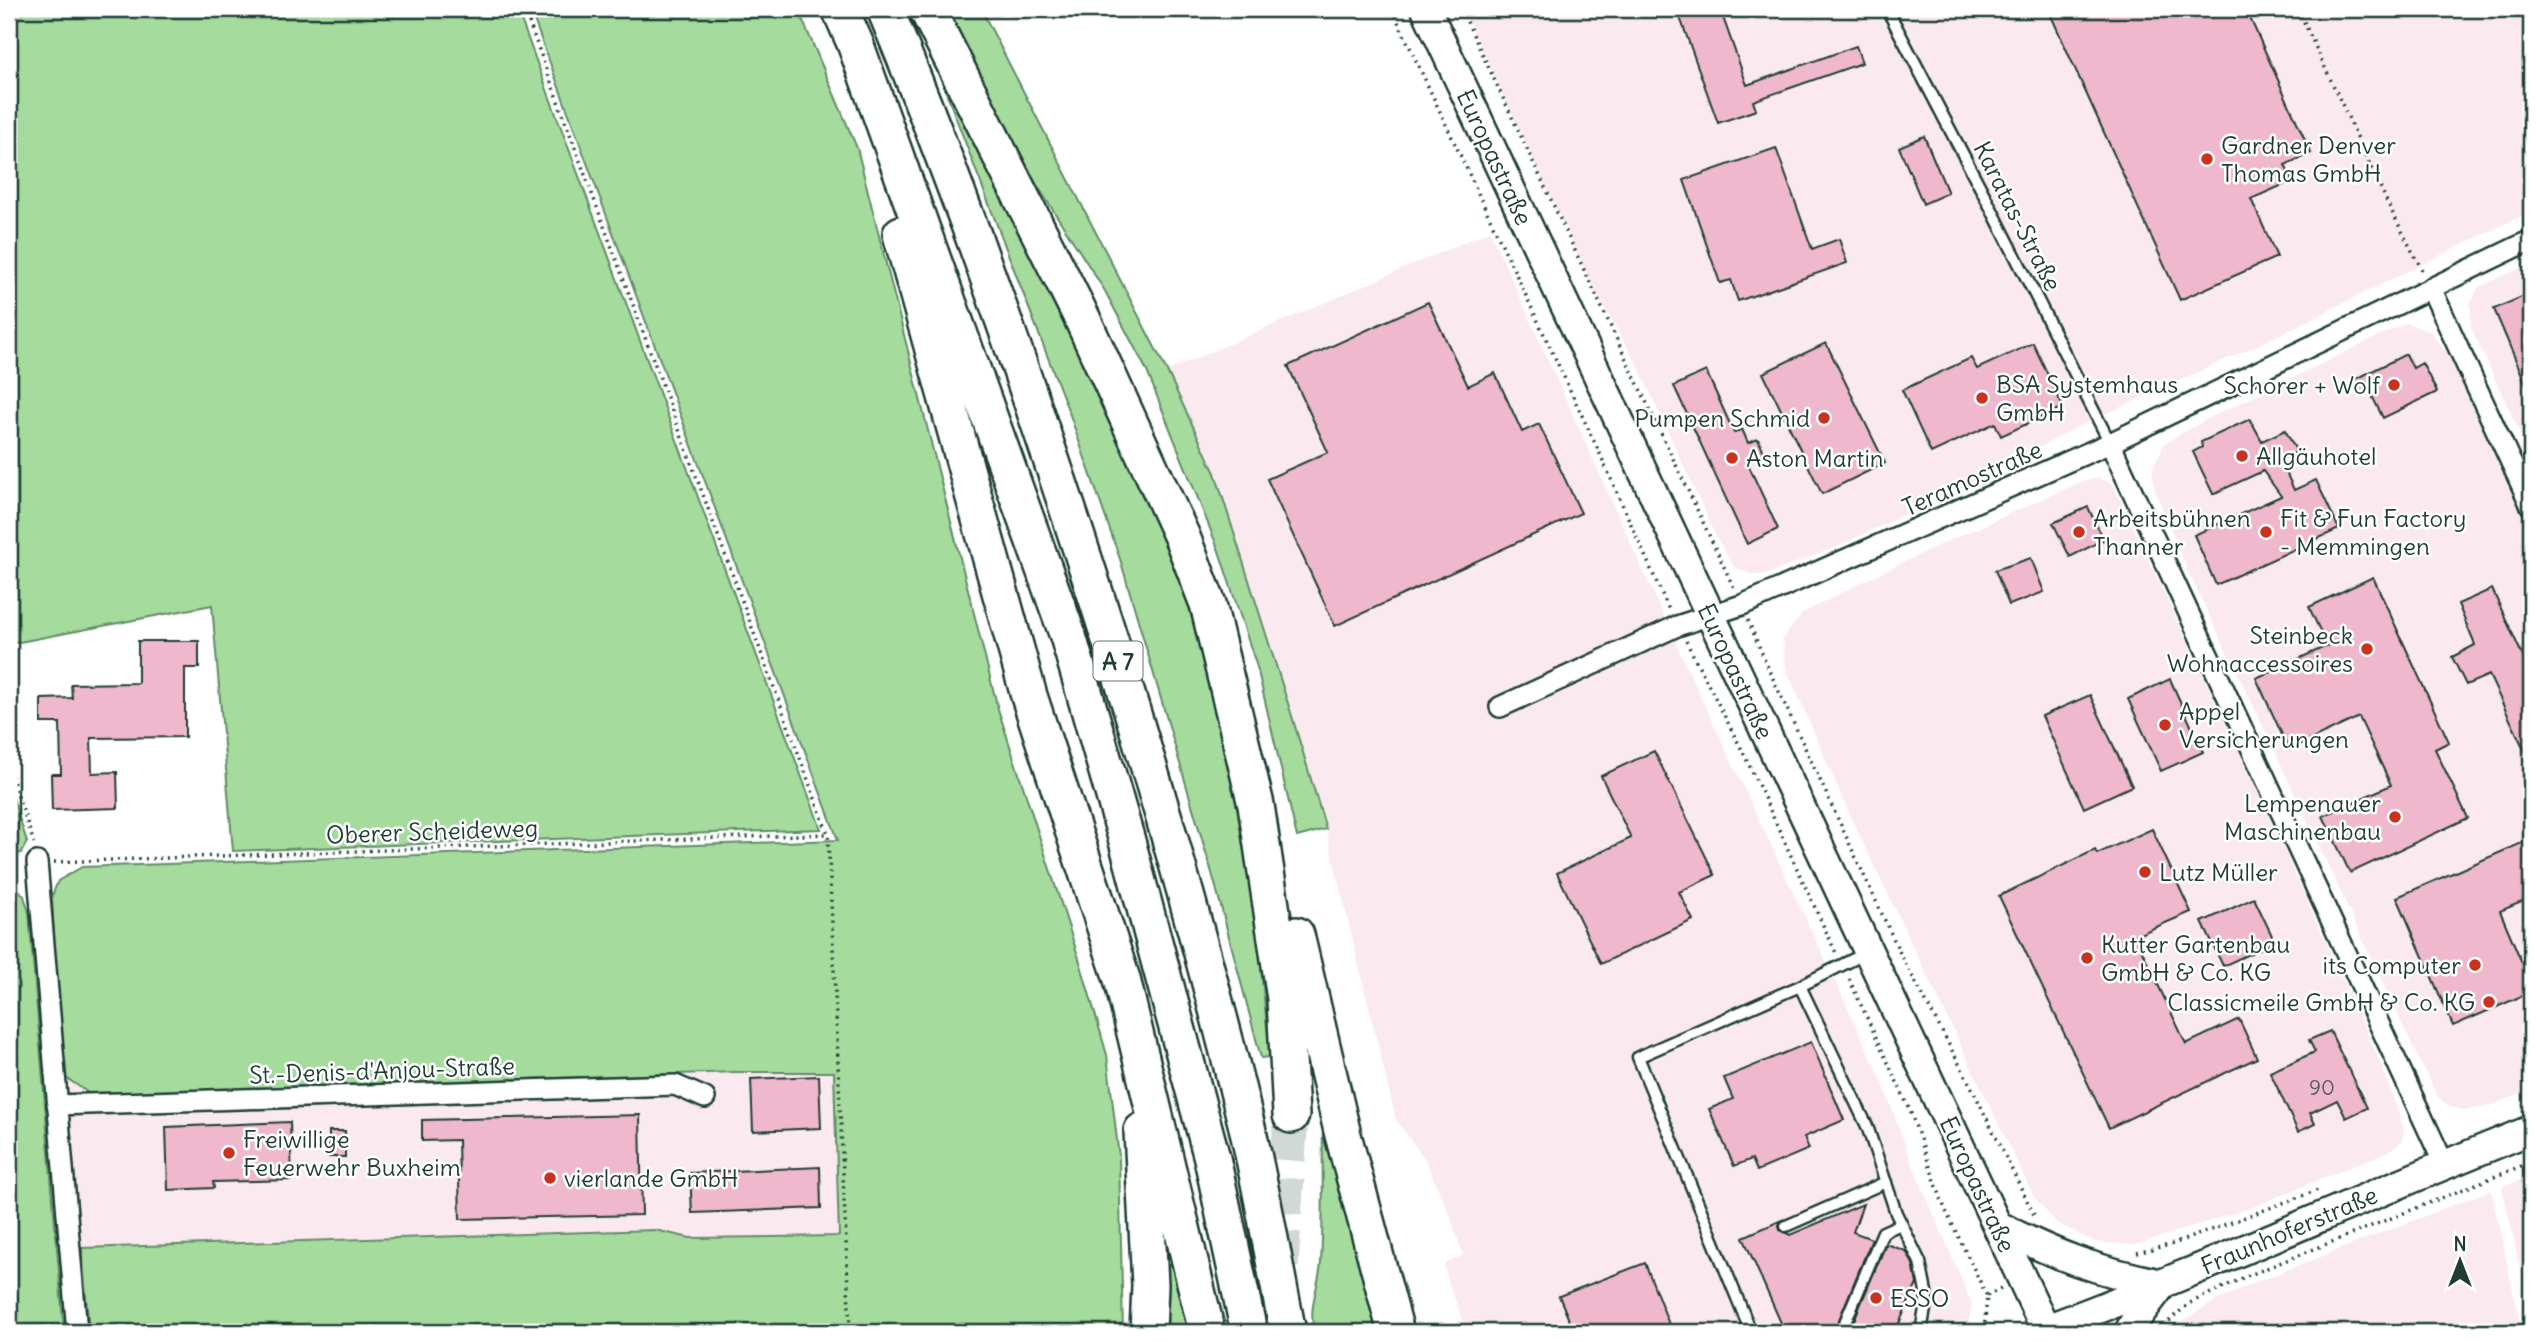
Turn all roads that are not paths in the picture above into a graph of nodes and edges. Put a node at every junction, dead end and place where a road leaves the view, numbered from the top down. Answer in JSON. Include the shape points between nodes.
{"nodes":[{"id":1,"x":840,"y":9,"type":"edge"},
{"id":2,"x":885,"y":9,"type":"edge"},
{"id":3,"x":927,"y":9,"type":"edge"},
{"id":4,"x":1426,"y":9,"type":"edge"},
{"id":5,"x":1887,"y":9,"type":"edge"},
{"id":6,"x":855,"y":43,"type":"junction"},
{"id":7,"x":2531,"y":240,"type":"edge"},
{"id":8,"x":2431,"y":288,"type":"junction"},
{"id":9,"x":2110,"y":443,"type":"junction"},
{"id":10,"x":2531,"y":506,"type":"edge"},
{"id":11,"x":1711,"y":615,"type":"junction"},
{"id":12,"x":1500,"y":707,"type":"dead end"},
{"id":13,"x":1256,"y":805,"type":"junction"},
{"id":14,"x":37,"y":862,"type":"road end"},
{"id":15,"x":1868,"y":952,"type":"junction"},
{"id":16,"x":1800,"y":986,"type":"junction"},
{"id":17,"x":1138,"y":1044,"type":"junction"},
{"id":18,"x":705,"y":1098,"type":"dead end"},
{"id":19,"x":57,"y":1105,"type":"junction"},
{"id":20,"x":1291,"y":1115,"type":"tunnel mouth"},
{"id":21,"x":2531,"y":1129,"type":"edge"},
{"id":22,"x":2444,"y":1164,"type":"junction"},
{"id":23,"x":1886,"y":1182,"type":"junction"},
{"id":24,"x":1901,"y":1224,"type":"junction"},
{"id":25,"x":1997,"y":1225,"type":"junction"},
{"id":26,"x":1786,"y":1226,"type":"dead end"},
{"id":27,"x":2162,"y":1284,"type":"junction"},
{"id":28,"x":2044,"y":1331,"type":"edge"},
{"id":29,"x":77,"y":1332,"type":"edge"},
{"id":30,"x":1148,"y":1332,"type":"edge"},
{"id":31,"x":1207,"y":1332,"type":"edge"},
{"id":32,"x":1249,"y":1332,"type":"edge"},
{"id":33,"x":1288,"y":1332,"type":"edge"},
{"id":34,"x":1396,"y":1332,"type":"edge"},
{"id":35,"x":1751,"y":1332,"type":"edge"},
{"id":36,"x":1841,"y":1332,"type":"edge"},
{"id":37,"x":1921,"y":1332,"type":"edge"},
{"id":38,"x":2129,"y":1332,"type":"edge"}],
"edges":[{"from":1,"to":6,"type":"highway","number":"A 7"},
{"from":2,"to":33,"type":"highway","number":"A 7","via":[[1003,317],[1108,626],[1165,818],[1247,1130]]},
{"from":3,"to":13,"type":"highway","via":[[1082,318],[1182,537],[1208,604]]},
{"from":4,"to":11,"type":"main road","name":"Europastraße"},
{"from":5,"to":9,"type":"lane","name":"Karatas-Straße"},
{"from":6,"to":17,"type":"highway","via":[[884,169],[1012,639],[1122,979]]},
{"from":6,"to":32,"type":"highway","number":"A 7","via":[[1069,636],[1212,1158]]},
{"from":7,"to":8,"type":"street","name":"Teramostraße"},
{"from":8,"to":9,"type":"street","name":"Teramostraße"},
{"from":8,"to":10,"type":"street"},
{"from":9,"to":11,"type":"street","name":"Teramostraße"},
{"from":9,"to":22,"type":"street"},
{"from":11,"to":12,"type":"street","name":"Teramostraße","via":[[1676,626]]},
{"from":11,"to":15,"type":"main road","name":"Europastraße"},
{"from":13,"to":20,"type":"highway","via":[[1284,999]]},
{"from":13,"to":34,"type":"highway","via":[[1293,922]]},
{"from":14,"to":19,"type":"street"},
{"from":15,"to":16,"type":"lane"},
{"from":15,"to":25,"type":"main road","name":"Europastraße"},
{"from":16,"to":23,"type":"lane","via":[[1867,1126]]},
{"from":16,"to":35,"type":"lane","via":[[1638,1057]]},
{"from":17,"to":30,"type":"highway","via":[[1150,1285]]},
{"from":17,"to":31,"type":"highway"},
{"from":18,"to":19,"type":"street","name":"St.-Denis-d'Anjou-Straße","via":[[675,1085]]},
{"from":19,"to":29,"type":"street"},
{"from":21,"to":22,"type":"main road","name":"Fraunhoferstraße"},
{"from":22,"to":27,"type":"main road","name":"Fraunhoferstraße"},
{"from":23,"to":24,"type":"lane"},
{"from":23,"to":26,"type":"lane"},
{"from":24,"to":36,"type":"lane","via":[[1883,1232]]},
{"from":24,"to":37,"type":"lane","via":[[1920,1262],[1927,1297]]},
{"from":25,"to":27,"type":"main road","via":[[2072,1261]]},
{"from":25,"to":28,"type":"main road","name":"Europastraße"},
{"from":27,"to":28,"type":"main road","name":"Fraunhoferstraße"},
{"from":27,"to":38,"type":"main road"}]}
